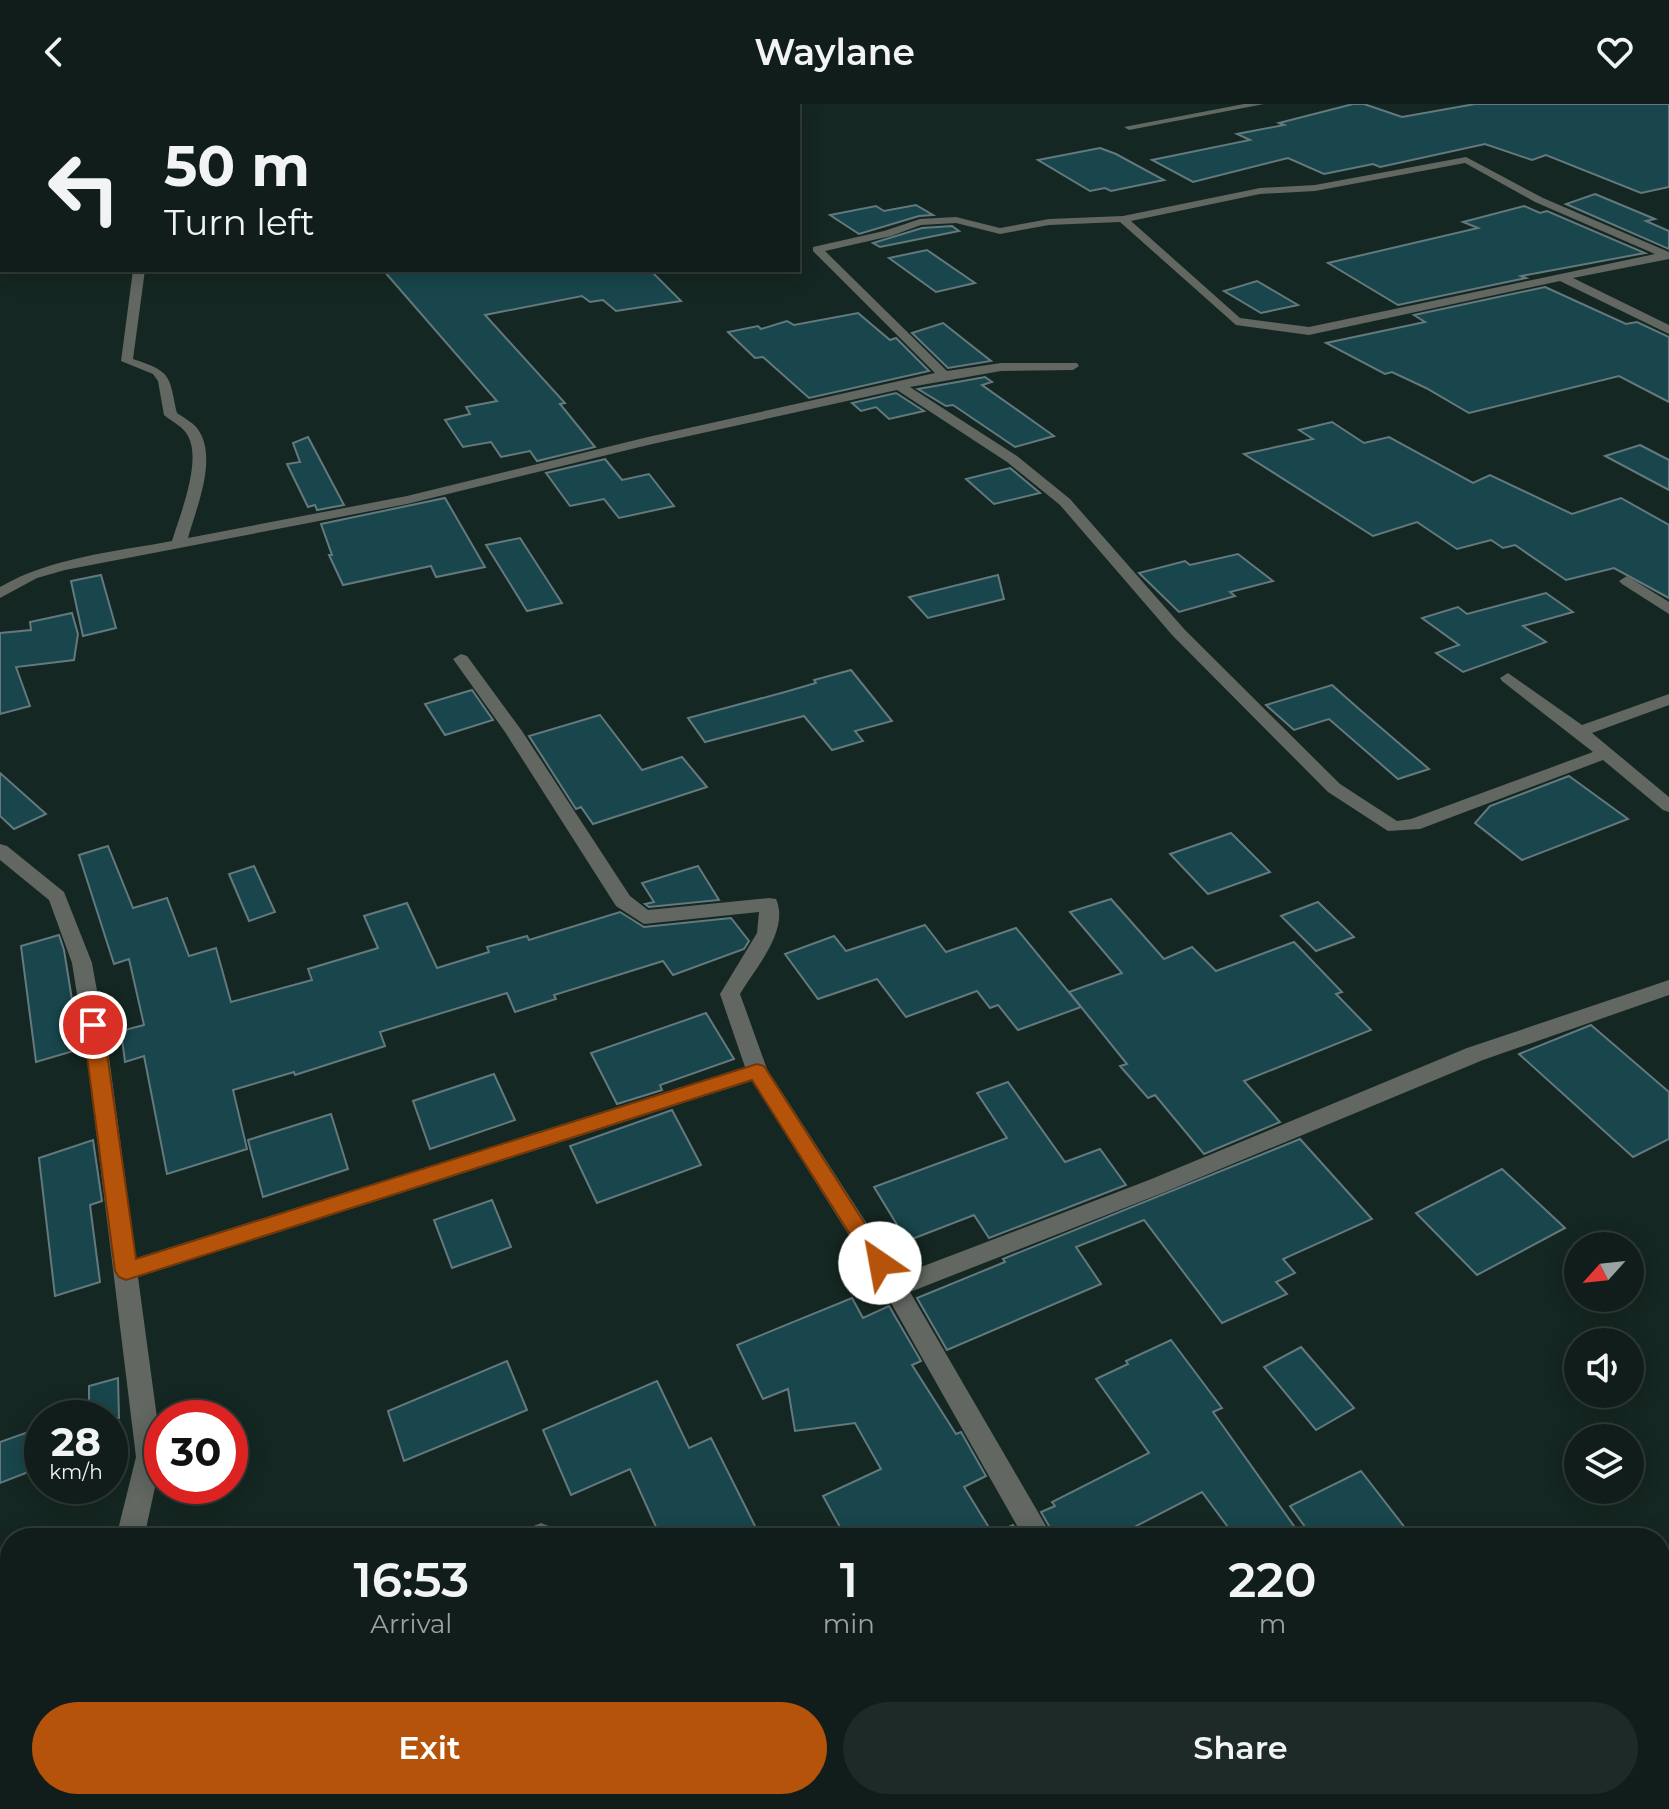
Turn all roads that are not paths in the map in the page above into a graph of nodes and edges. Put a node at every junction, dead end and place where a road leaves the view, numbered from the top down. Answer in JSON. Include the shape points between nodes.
{"nodes":[{"id":1,"x":1259,"y":104,"type":"edge"},
{"id":2,"x":1129,"y":127,"type":"dead end"},
{"id":3,"x":1123,"y":219,"type":"junction"},
{"id":4,"x":1668,"y":256,"type":"edge"},
{"id":5,"x":139,"y":272,"type":"edge"},
{"id":6,"x":1561,"y":277,"type":"junction"},
{"id":7,"x":1669,"y":330,"type":"edge"},
{"id":8,"x":1073,"y":366,"type":"dead end"},
{"id":9,"x":944,"y":375,"type":"junction"},
{"id":10,"x":898,"y":385,"type":"junction"},
{"id":11,"x":179,"y":542,"type":"junction"},
{"id":12,"x":1627,"y":581,"type":"dead end"},
{"id":13,"x":0,"y":593,"type":"edge"},
{"id":14,"x":1669,"y":609,"type":"edge"},
{"id":15,"x":461,"y":659,"type":"dead end"},
{"id":16,"x":1508,"y":678,"type":"dead end"},
{"id":17,"x":1669,"y":699,"type":"edge"},
{"id":18,"x":1580,"y":732,"type":"junction"},
{"id":19,"x":1603,"y":754,"type":"junction"},
{"id":20,"x":1669,"y":806,"type":"edge"},
{"id":21,"x":0,"y":850,"type":"edge"},
{"id":22,"x":1669,"y":987,"type":"edge"},
{"id":23,"x":757,"y":1071,"type":"junction"},
{"id":24,"x":126,"y":1271,"type":"junction"},
{"id":25,"x":895,"y":1287,"type":"junction"},
{"id":26,"x":132,"y":1528,"type":"edge"},
{"id":27,"x":1033,"y":1528,"type":"edge"}],
"edges":[{"from":1,"to":2,"type":"street"},
{"from":3,"to":4,"type":"street","via":[[1260,191],[1315,188],[1466,160],[1539,200]]},
{"from":3,"to":6,"type":"street","via":[[1236,321],[1309,331]]},
{"from":3,"to":9,"type":"street","via":[[1049,222],[1000,231],[956,220],[920,222],[817,249]]},
{"from":4,"to":6,"type":"street"},
{"from":5,"to":11,"type":"street","via":[[127,361],[157,371],[171,415],[196,439],[198,474]]},
{"from":6,"to":7,"type":"street"},
{"from":8,"to":9,"type":"street","via":[[1001,367]]},
{"from":9,"to":10,"type":"street"},
{"from":10,"to":11,"type":"street","via":[[407,500]]},
{"from":10,"to":19,"type":"street","via":[[1012,459],[1065,502],[1179,633],[1334,788],[1394,827],[1414,825]]},
{"from":11,"to":13,"type":"street","via":[[63,566]]},
{"from":12,"to":14,"type":"street"},
{"from":15,"to":23,"type":"street","via":[[623,901],[644,917],[769,904],[767,933],[730,994]]},
{"from":16,"to":18,"type":"street"},
{"from":17,"to":18,"type":"street"},
{"from":18,"to":19,"type":"street"},
{"from":19,"to":20,"type":"street"},
{"from":21,"to":24,"type":"street","via":[[57,897],[82,963]]},
{"from":22,"to":25,"type":"street","via":[[1475,1054]]},
{"from":23,"to":24,"type":"street"},
{"from":23,"to":25,"type":"street"},
{"from":24,"to":26,"type":"street","via":[[149,1457]]},
{"from":25,"to":27,"type":"street"}]}
